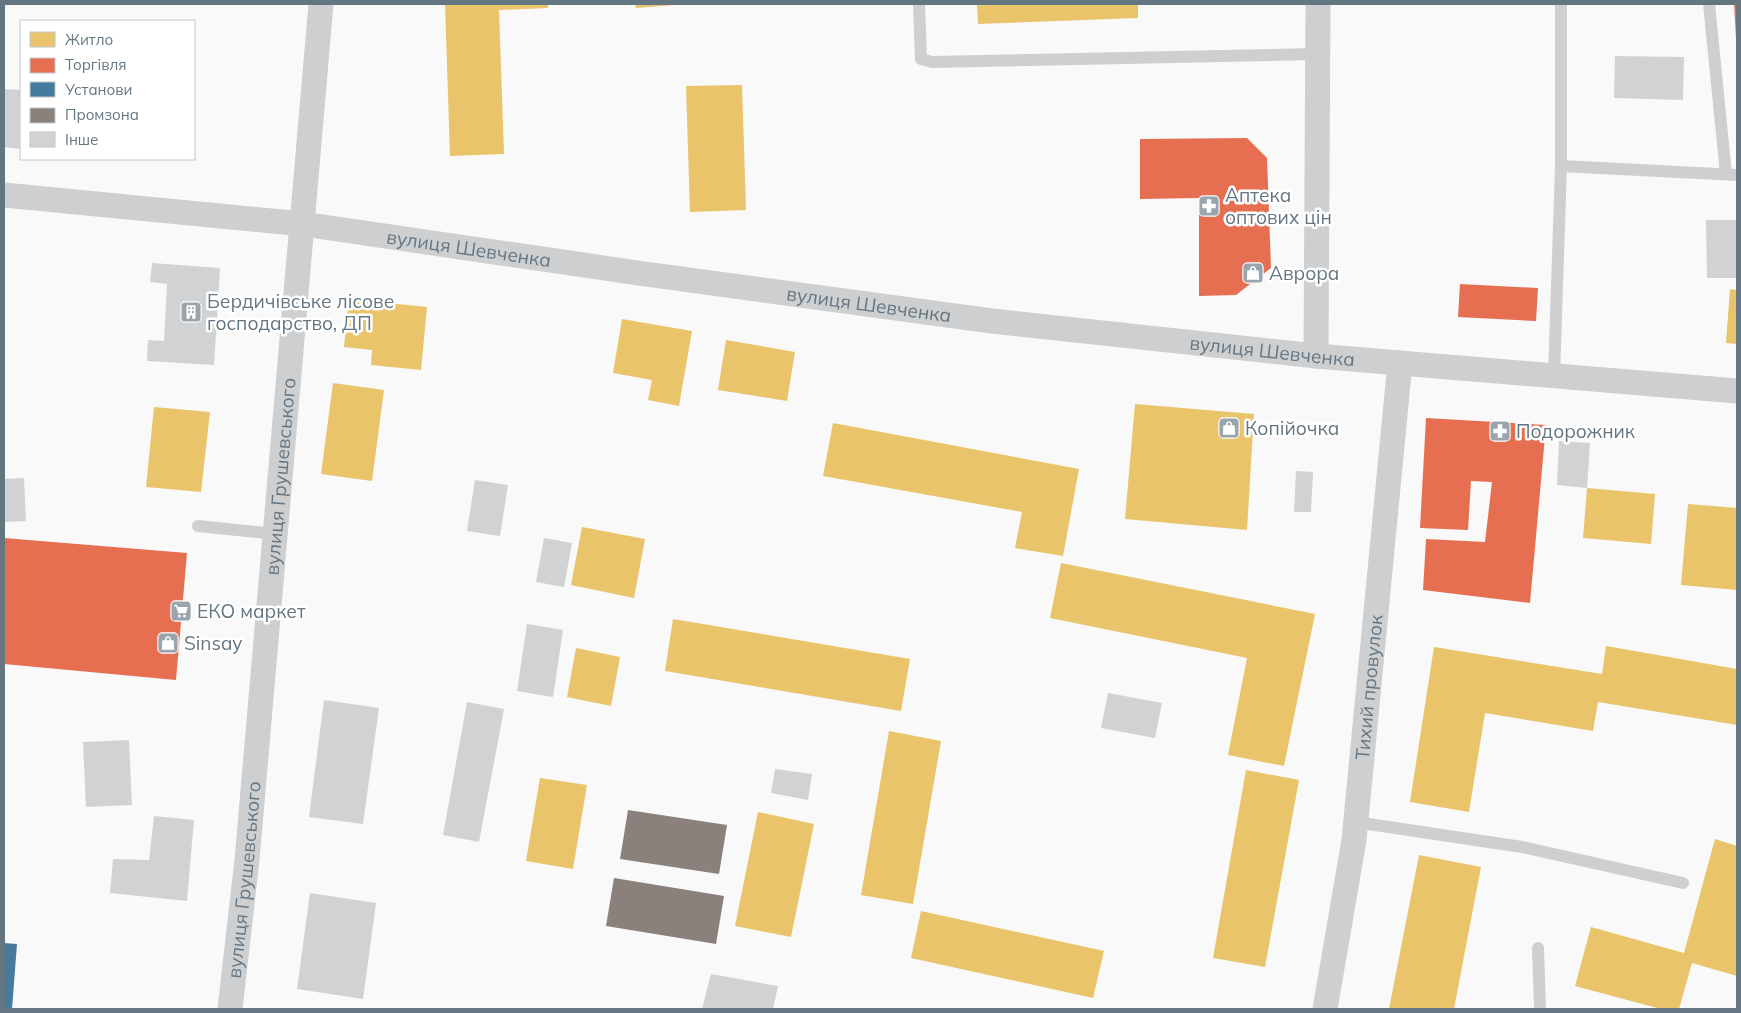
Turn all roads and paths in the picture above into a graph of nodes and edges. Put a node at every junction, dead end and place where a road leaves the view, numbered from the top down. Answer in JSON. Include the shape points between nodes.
{"nodes":[{"id":1,"x":321,"y":4,"type":"edge"},
{"id":2,"x":919,"y":4,"type":"edge"},
{"id":3,"x":1318,"y":4,"type":"edge"},
{"id":4,"x":1561,"y":4,"type":"edge"},
{"id":5,"x":1709,"y":4,"type":"edge"},
{"id":6,"x":1317,"y":54,"type":"junction"},
{"id":7,"x":1561,"y":166,"type":"junction"},
{"id":8,"x":1732,"y":174,"type":"edge"},
{"id":9,"x":4,"y":196,"type":"edge"},
{"id":10,"x":303,"y":224,"type":"junction"},
{"id":11,"x":1316,"y":356,"type":"junction"},
{"id":12,"x":1400,"y":364,"type":"junction"},
{"id":13,"x":1554,"y":376,"type":"junction"},
{"id":14,"x":1737,"y":391,"type":"edge"},
{"id":15,"x":198,"y":526,"type":"dead end"},
{"id":16,"x":276,"y":534,"type":"junction"},
{"id":17,"x":1355,"y":822,"type":"junction"},
{"id":18,"x":1683,"y":883,"type":"dead end"},
{"id":19,"x":1538,"y":948,"type":"dead end"},
{"id":20,"x":230,"y":1009,"type":"edge"},
{"id":21,"x":1325,"y":1009,"type":"edge"},
{"id":22,"x":1540,"y":1009,"type":"edge"}],
"edges":[{"from":1,"to":10,"type":"street","name":"вулиця Грушевського"},
{"from":2,"to":6,"type":"lane","via":[[921,59],[932,62]]},
{"from":3,"to":6,"type":"street"},
{"from":4,"to":7,"type":"lane"},
{"from":5,"to":8,"type":"lane"},
{"from":6,"to":11,"type":"street"},
{"from":7,"to":8,"type":"lane"},
{"from":7,"to":13,"type":"lane"},
{"from":9,"to":10,"type":"street","name":"вулиця Шевченка"},
{"from":10,"to":11,"type":"street","name":"вулиця Шевченка","via":[[982,319]]},
{"from":10,"to":16,"type":"street","name":"вулиця Грушевського"},
{"from":11,"to":12,"type":"street","name":"вулиця Шевченка"},
{"from":12,"to":13,"type":"street","name":"вулиця Шевченка"},
{"from":12,"to":17,"type":"street","name":"Тихий провулок"},
{"from":13,"to":14,"type":"street","name":"вулиця Шевченка"},
{"from":15,"to":16,"type":"lane"},
{"from":16,"to":20,"type":"street","name":"вулиця Грушевського","via":[[247,860]]},
{"from":17,"to":18,"type":"lane","via":[[1522,847]]},
{"from":17,"to":21,"type":"street","name":"Тихий провулок"},
{"from":19,"to":22,"type":"lane"}]}
